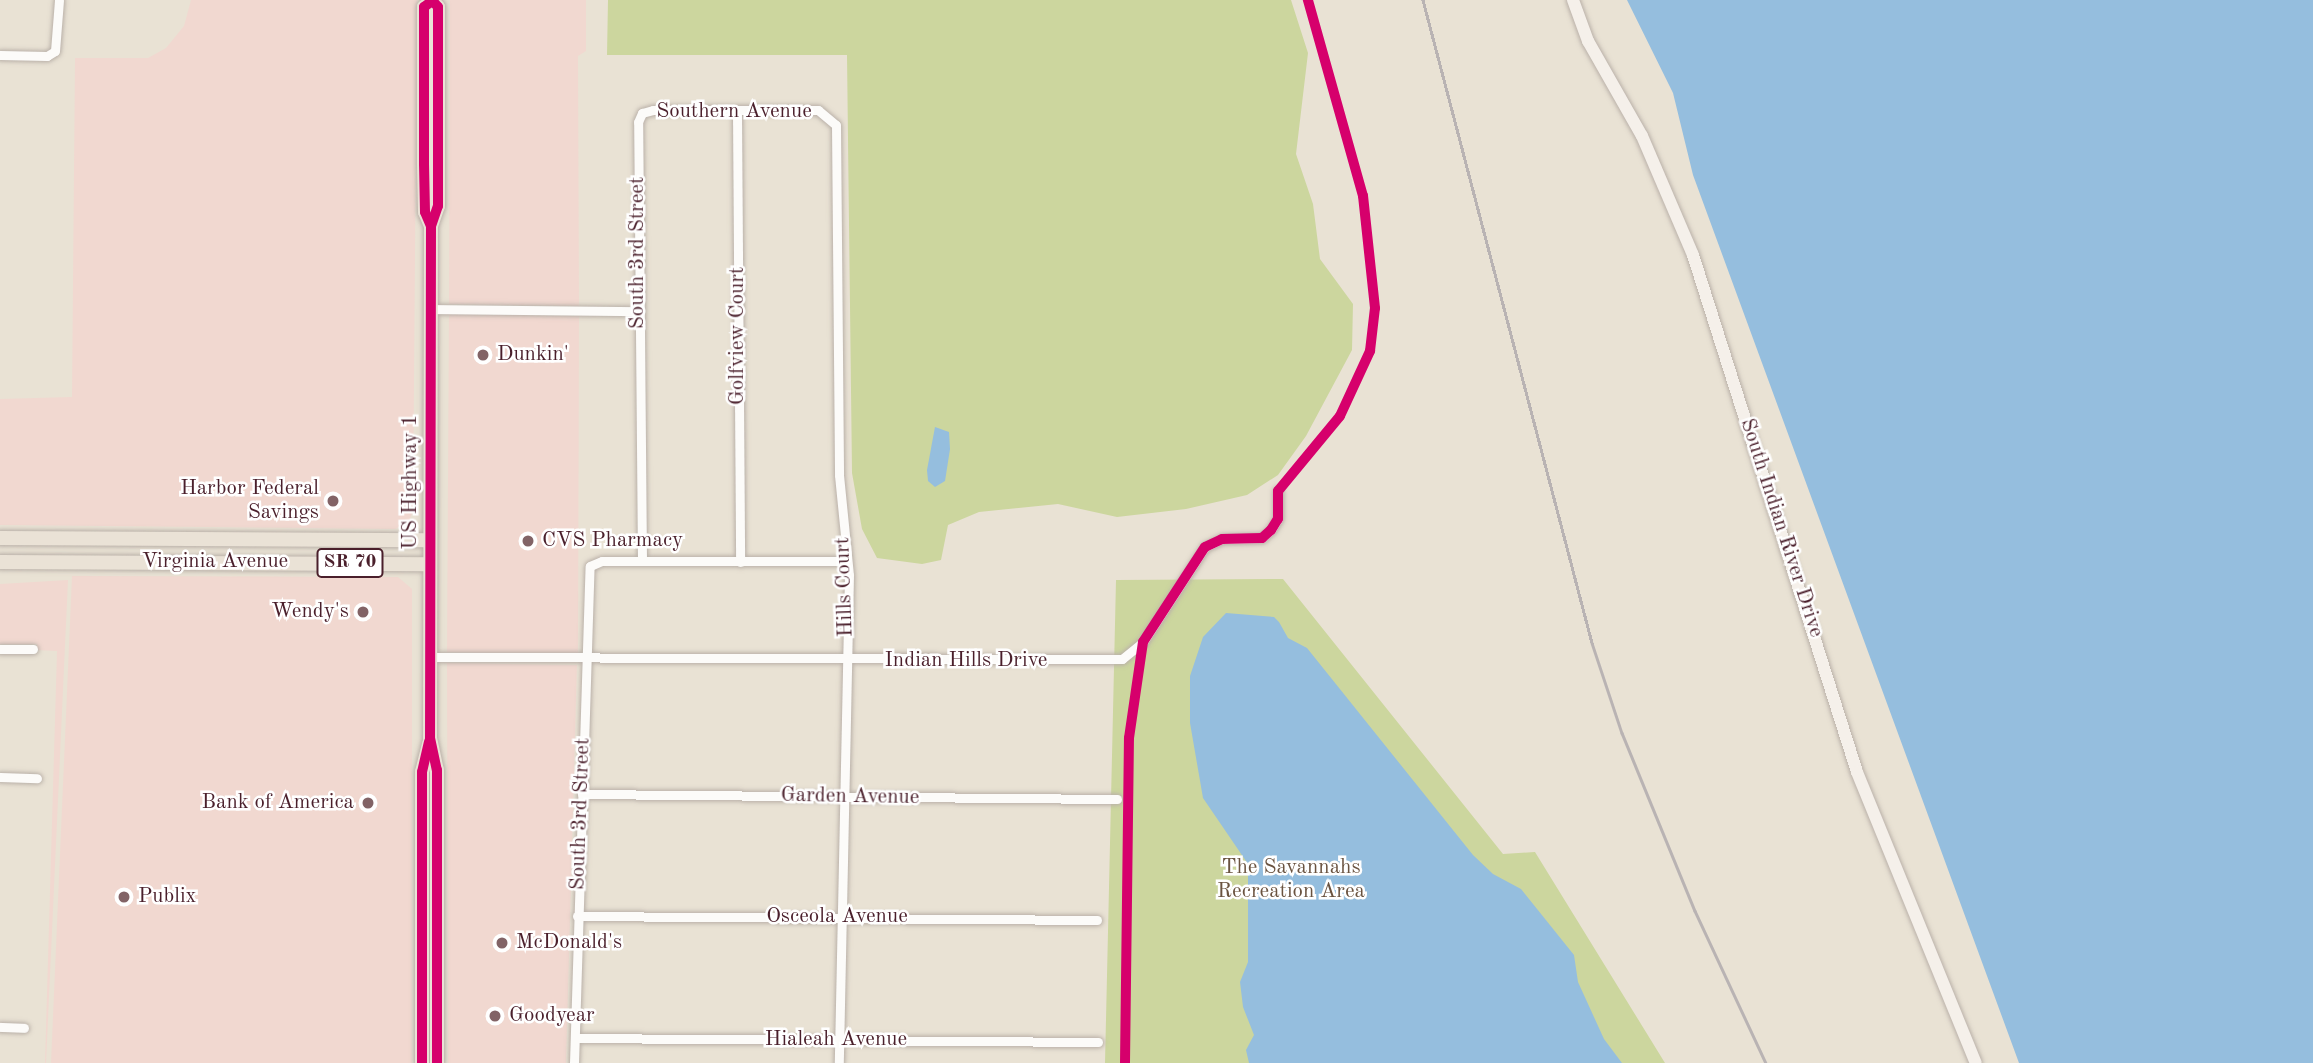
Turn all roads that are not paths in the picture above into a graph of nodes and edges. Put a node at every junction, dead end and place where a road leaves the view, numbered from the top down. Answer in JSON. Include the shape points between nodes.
{"nodes":[{"id":1,"x":59,"y":0,"type":"edge"},
{"id":2,"x":1573,"y":0,"type":"edge"},
{"id":3,"x":432,"y":1,"type":"edge"},
{"id":4,"x":0,"y":55,"type":"edge"},
{"id":5,"x":737,"y":111,"type":"junction"},
{"id":6,"x":642,"y":113,"type":"joint"},
{"id":7,"x":827,"y":114,"type":"joint"},
{"id":8,"x":431,"y":309,"type":"junction"},
{"id":9,"x":638,"y":311,"type":"junction"},
{"id":10,"x":1278,"y":491,"type":"dead end"},
{"id":11,"x":0,"y":538,"type":"edge"},
{"id":12,"x":90,"y":539,"type":"junction"},
{"id":13,"x":430,"y":540,"type":"junction"},
{"id":14,"x":642,"y":561,"type":"junction"},
{"id":15,"x":846,"y":561,"type":"junction"},
{"id":16,"x":0,"y":562,"type":"edge"},
{"id":17,"x":38,"y":562,"type":"junction"},
{"id":18,"x":740,"y":562,"type":"junction"},
{"id":19,"x":430,"y":564,"type":"junction"},
{"id":20,"x":0,"y":649,"type":"edge"},
{"id":21,"x":33,"y":649,"type":"dead end"},
{"id":22,"x":430,"y":657,"type":"junction"},
{"id":23,"x":585,"y":660,"type":"junction"},
{"id":24,"x":847,"y":660,"type":"junction"},
{"id":25,"x":430,"y":738,"type":"junction"},
{"id":26,"x":0,"y":777,"type":"edge"},
{"id":27,"x":37,"y":778,"type":"dead end"},
{"id":28,"x":582,"y":794,"type":"junction"},
{"id":29,"x":846,"y":797,"type":"junction"},
{"id":30,"x":1117,"y":799,"type":"dead end"},
{"id":31,"x":578,"y":916,"type":"junction"},
{"id":32,"x":844,"y":917,"type":"junction"},
{"id":33,"x":1097,"y":920,"type":"dead end"},
{"id":34,"x":422,"y":936,"type":"junction"},
{"id":35,"x":437,"y":966,"type":"junction"},
{"id":36,"x":422,"y":978,"type":"junction"},
{"id":37,"x":437,"y":1002,"type":"junction"},
{"id":38,"x":0,"y":1027,"type":"edge"},
{"id":39,"x":24,"y":1028,"type":"dead end"},
{"id":40,"x":575,"y":1038,"type":"junction"},
{"id":41,"x":840,"y":1040,"type":"junction"},
{"id":42,"x":1098,"y":1042,"type":"dead end"},
{"id":43,"x":422,"y":1063,"type":"edge"},
{"id":44,"x":437,"y":1063,"type":"edge"},
{"id":45,"x":574,"y":1063,"type":"edge"},
{"id":46,"x":839,"y":1063,"type":"edge"},
{"id":47,"x":1976,"y":1063,"type":"edge"}],
"edges":[{"from":1,"to":4,"type":"street","via":[[55,51],[47,56]]},
{"from":2,"to":47,"type":"main road","name":"South Indian River Drive","via":[[1588,41],[1642,136],[1693,255],[1857,772]]},
{"from":3,"to":8,"type":"main road","name":"US Highway 1","via":[[438,6],[438,206],[431,226]]},
{"from":5,"to":6,"type":"street","name":"Southern Avenue"},
{"from":5,"to":7,"type":"street","name":"Southern Avenue","via":[[818,110]]},
{"from":5,"to":18,"type":"street","name":"Golfview Court"},
{"from":6,"to":9,"type":"street","name":"South 3rd Street","via":[[638,122]]},
{"from":7,"to":15,"type":"street","name":"Hills Court","via":[[836,125],[839,475]]},
{"from":8,"to":9,"type":"street"},
{"from":8,"to":13,"type":"main road","name":"US Highway 1"},
{"from":9,"to":14,"type":"street","name":"South 3rd Street"},
{"from":10,"to":24,"type":"street","name":"Indian Hills Drive","via":[[1278,519],[1272,530],[1262,538],[1222,540],[1205,547],[1143,642],[1122,659]]},
{"from":11,"to":12,"type":"main road","name":"Virginia Avenue","number":"SR 70"},
{"from":12,"to":13,"type":"main road","name":"Virginia Avenue","number":"SR 70"},
{"from":12,"to":17,"type":"main road","via":[[73,552]]},
{"from":13,"to":19,"type":"main road","name":"US Highway 1"},
{"from":14,"to":18,"type":"street"},
{"from":14,"to":23,"type":"street","name":"South 3rd Street","via":[[602,561],[590,566]]},
{"from":15,"to":18,"type":"street"},
{"from":15,"to":24,"type":"street","name":"Hills Court"},
{"from":16,"to":17,"type":"main road","name":"Virginia Avenue","number":"SR 70"},
{"from":17,"to":19,"type":"main road","name":"Virginia Avenue","number":"SR 70"},
{"from":19,"to":22,"type":"main road","name":"US Highway 1"},
{"from":20,"to":21,"type":"street"},
{"from":22,"to":23,"type":"street","name":"Indian Hills Drive"},
{"from":22,"to":25,"type":"main road","name":"US Highway 1"},
{"from":23,"to":24,"type":"street","name":"Indian Hills Drive"},
{"from":23,"to":28,"type":"street","name":"South 3rd Street"},
{"from":24,"to":29,"type":"street","name":"Hills Court"},
{"from":25,"to":34,"type":"main road","name":"US Highway 1","via":[[422,772]]},
{"from":25,"to":35,"type":"main road","name":"US Highway 1","via":[[437,770]]},
{"from":26,"to":27,"type":"street"},
{"from":28,"to":29,"type":"street","name":"Garden Avenue"},
{"from":28,"to":31,"type":"street","name":"South 3rd Street"},
{"from":29,"to":30,"type":"street","name":"Garden Avenue"},
{"from":29,"to":32,"type":"street","name":"Hills Court"},
{"from":31,"to":32,"type":"street","name":"Osceola Avenue"},
{"from":31,"to":40,"type":"street","name":"South 3rd Street"},
{"from":32,"to":33,"type":"street","name":"Osceola Avenue"},
{"from":32,"to":41,"type":"street","name":"Hills Court"},
{"from":34,"to":35,"type":"main road"},
{"from":34,"to":36,"type":"main road","name":"US Highway 1"},
{"from":35,"to":37,"type":"main road","name":"US Highway 1"},
{"from":36,"to":37,"type":"main road"},
{"from":36,"to":43,"type":"main road","name":"US Highway 1"},
{"from":37,"to":44,"type":"main road","name":"US Highway 1"},
{"from":38,"to":39,"type":"street"},
{"from":40,"to":41,"type":"street","name":"Hialeah Avenue"},
{"from":40,"to":45,"type":"street","name":"South 3rd Street"},
{"from":41,"to":42,"type":"street","name":"Hialeah Avenue"},
{"from":41,"to":46,"type":"street","name":"Hills Court"}]}
